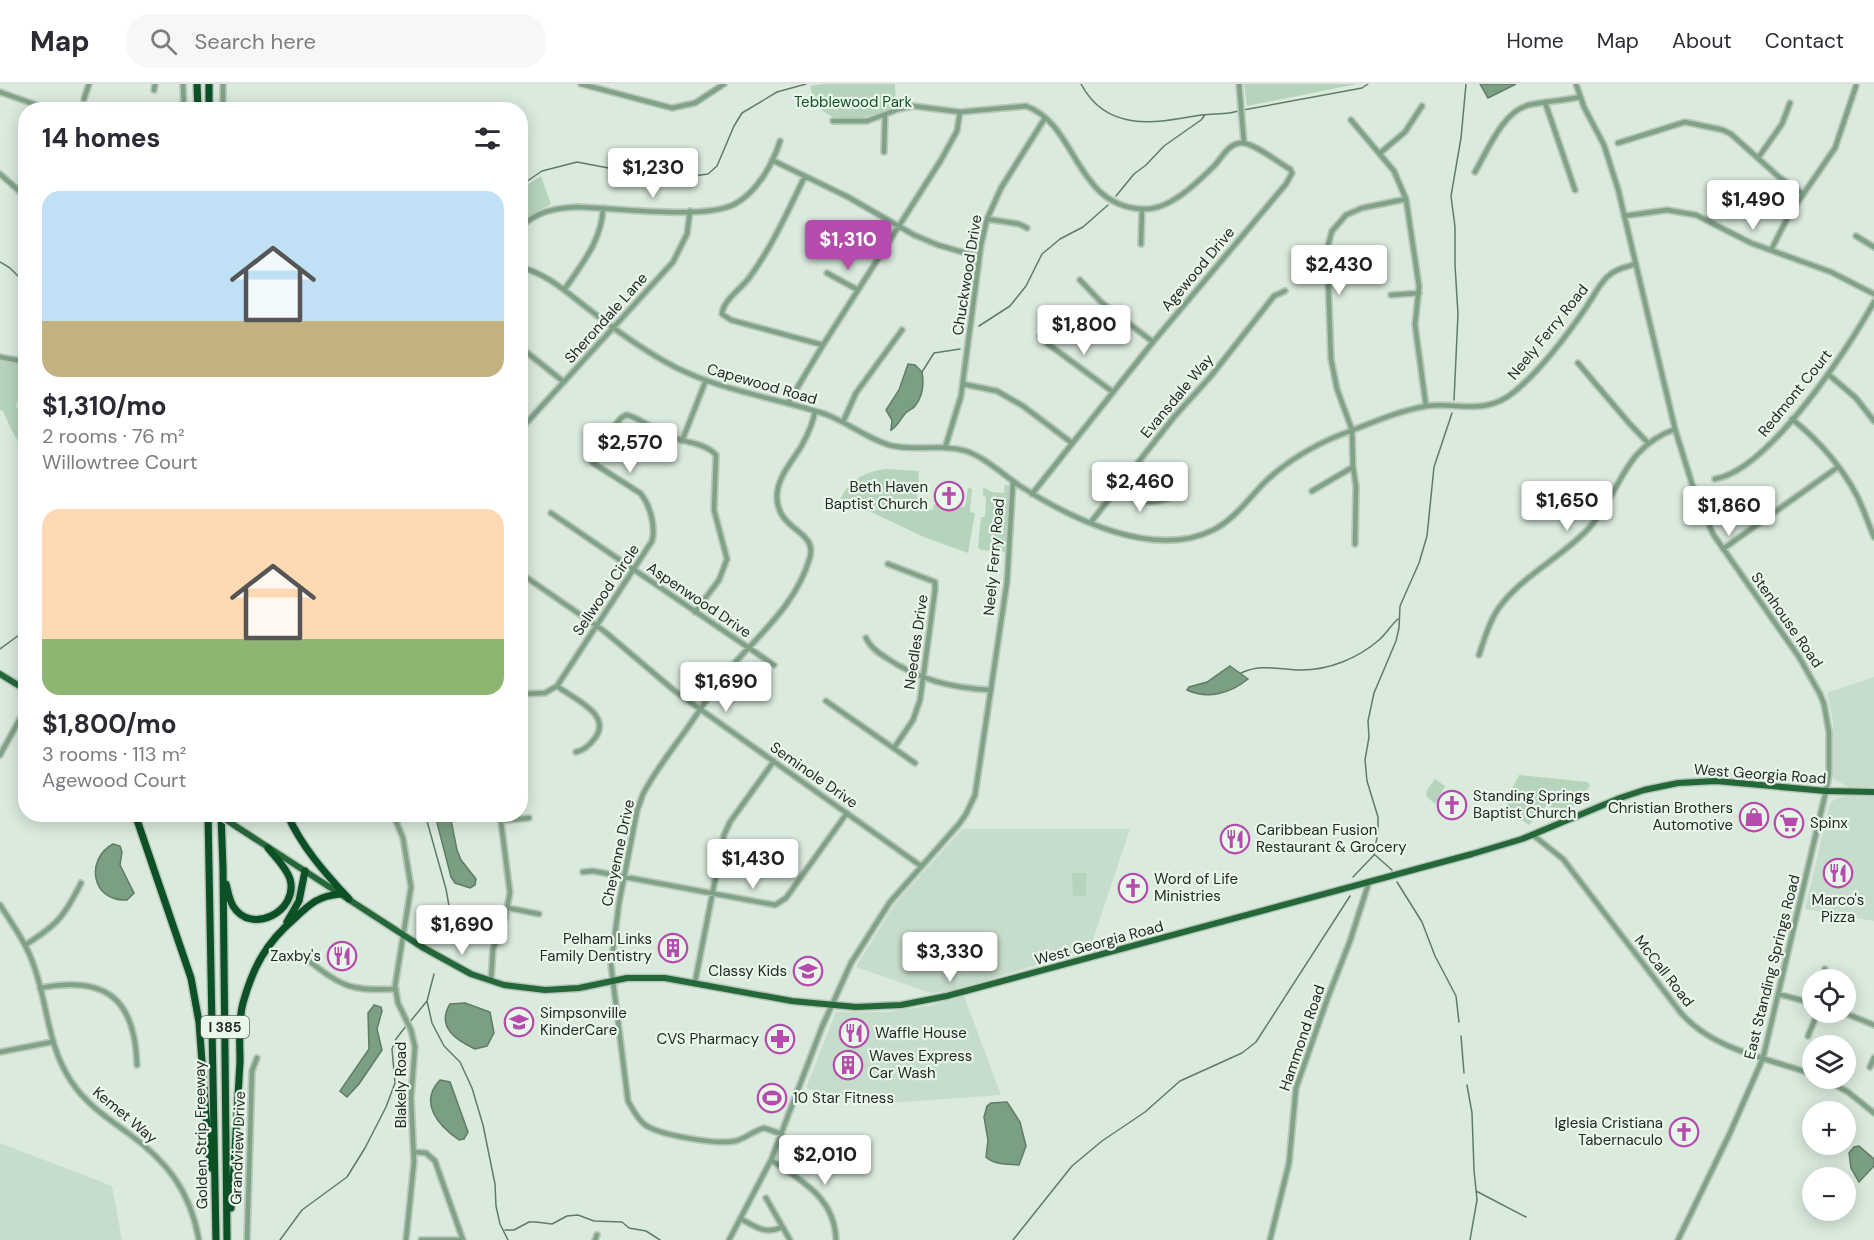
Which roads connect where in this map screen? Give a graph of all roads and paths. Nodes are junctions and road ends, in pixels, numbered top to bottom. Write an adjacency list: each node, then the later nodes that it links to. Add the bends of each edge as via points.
1 (88, 84): 15 (street)
2 (155, 84): 12 (street)
3 (183, 84): 17 (street)
4 (197, 84): 18 (highway)
5 (209, 84): 19 (highway)
6 (223, 84): 20 (street)
7 (581, 84): 8 (street, via 672,108 695,102)
8 (724, 84)
9 (1239, 84): 30 (street)
10 (1576, 84): 14 (street)
11 (1856, 86): 41 (street, via 1835,148)
12 (154, 90)
13 (0, 92): 16 (street)
14 (1580, 97): 21 (street); 46 (street, via 1604,145)
15 (84, 99)
16 (28, 102)
17 (184, 102)
18 (198, 102)
19 (209, 102)
20 (223, 102)
21 (1545, 102): 36 (street, via 1513,112); 40 (street)
22 (1790, 103): 34 (street, via 1782,124)
23 (1422, 106): 33 (street, via 1406,132)
24 (960, 112): 25 (street, via 914,106); 26 (street, via 1021,106); 49 (street, via 954,138)
25 (885, 115): 28 (street, via 862,122); 32 (street)
26 (1045, 118): 44 (street, via 1097,189 1114,202); 47 (street, Chuckwood Drive, via 1001,188)
27 (1351, 120): 33 (street)
28 (833, 121)
29 (780, 141): 35 (street)
30 (1244, 143): 44 (street, via 1230,147 1178,197); 70 (street, Agewood Drive, via 1292,173)
31 (1618, 143): 34 (street, via 1685,122 1723,130)
32 (884, 152)
33 (1380, 153): 42 (street, via 1394,171)
34 (1758, 158): 41 (street)
35 (772, 160): 38 (street); 45 (street, via 751,191 738,202 715,211)
36 (1475, 172)
37 (0, 174): 39 (street)
38 (805, 176): 49 (street); 71 (street, via 768,249 722,314 742,324)
39 (18, 189)
40 (1575, 190)
41 (1803, 194): 54 (street)
42 (1406, 199): 63 (street); 89 (street, via 1353,211 1338,222 1329,238 1326,258 1331,359)
43 (603, 208): 45 (street); 48 (street, via 552,210); 60 (street, via 597,238)
44 (1142, 209): 52 (street)
45 (690, 211): 67 (street, Sherondale Lane, via 687,234 677,257)
46 (1624, 216): 54 (street, via 1667,210 1685,212); 56 (street)
47 (987, 219): 50 (street); 55 (street, Chuckwood Drive)
48 (528, 222)
49 (898, 227): 55 (street); 61 (street)
50 (1027, 228)
51 (1856, 236): 53 (street)
52 (1141, 244)
53 (1874, 247)
54 (1771, 250): 64 (street, via 1831,272)
55 (979, 257): 79 (street, Chuckwood Drive)
56 (1636, 264): 82 (street, Neely Ferry Road, via 1607,277 1545,360 1516,391 1473,408); 88 (street, Stenhouse Road)
57 (528, 270): 60 (street, Capewood Road)
58 (827, 273): 61 (street)
59 (1080, 280): 70 (street, via 1101,302)
60 (564, 290): 67 (street, Capewood Road)
61 (858, 290): 71 (street)
62 (1285, 291): 98 (street, Evansdale Way, via 1274,296)
63 (1419, 293): 65 (street); 82 (street, via 1415,325)
64 (1874, 294)
65 (1391, 295)
66 (1874, 302): 76 (street, Redmont Court)
67 (613, 327): 77 (street, Capewood Road, via 665,362); 78 (street, Sherondale Lane)
68 (902, 330): 87 (street, via 856,393)
69 (1040, 336): 80 (street)
70 (1153, 342): 80 (street, Agewood Drive)
71 (823, 345): 81 (street)
72 (528, 353): 78 (street)
73 (0, 357): 74 (street)
74 (18, 360)
75 (1578, 363): 91 (street)
76 (1828, 374): 84 (street, Redmont Court); 86 (street, via 1856,398)
77 (706, 380): 81 (street, Capewood Road); 90 (street)
78 (564, 382): 85 (street, Sherondale Lane)
79 (963, 384): 92 (street, via 997,391); 93 (street, Chuckwood Drive)
80 (1113, 392): 92 (street, Agewood Drive)
81 (788, 403): 83 (street, Capewood Road)
82 (1426, 406): 89 (street, Neely Ferry Road)
83 (815, 411): 87 (street, Capewood Road); 113 (street, Cheyenne Drive, via 809,433 781,480 777,495 782,517 806,538 811,554 794,596)
84 (1792, 419): 95 (street, via 1816,438); 96 (street, Redmont Court, via 1770,445 1727,477)
85 (528, 421)
86 (1874, 421)
87 (843, 422): 93 (street, Capewood Road, via 889,445)
88 (1675, 429): 91 (street); 106 (street, Stenhouse Road, via 1706,520)
89 (1352, 430): 94 (street); 103 (street, Neely Ferry Road, via 1285,465 1225,522 1207,533 1148,540)
90 (682, 441): 108 (street, Sellwood Circle, via 626,415 591,456 592,463 640,493 647,503 653,537); 110 (street, Sellwood Circle, via 709,449 717,457 714,510 727,560 719,580)
91 (1648, 442): 114 (street, via 1588,529 1500,607)
92 (1072, 443): 100 (street, Agewood Drive)
93 (945, 448): 97 (street, Capewood Road, via 974,454)
94 (1353, 467): 99 (street); 105 (street)
95 (1838, 467): 104 (street, via 1856,494); 106 (street)
96 (1715, 479)
97 (1013, 481): 100 (street, Neely Ferry Road); 120 (street, Neely Ferry Road, via 1009,559)
98 (1115, 491): 101 (street, via 1141,502); 103 (street, Evansdale Way)
99 (1312, 491)
100 (1032, 494): 103 (street, Neely Ferry Road)
101 (1167, 499)
102 (551, 513): 108 (street, Aspenwood Drive)
103 (1091, 522)
104 (1874, 537)
105 (1355, 544)
106 (1723, 549): 130 (street, Stenhouse Road, via 1799,657 1820,694 1829,732)
107 (888, 564): 117 (street, Needles Drive, via 935,582)
108 (634, 570): 110 (street, Aspenwood Drive); 111 (street, Sellwood Circle)
109 (528, 578): 111 (street, Seminole Drive)
110 (695, 612): 113 (street, Aspenwood Drive)
111 (596, 625): 119 (street, Sellwood Circle); 123 (street, Seminole Drive)
112 (866, 638): 117 (street, via 874,650)
113 (749, 648): 115 (street, Aspenwood Drive); 123 (street, Cheyenne Drive)
114 (1479, 655)
115 (774, 666)
116 (0, 674): 118 (main road)
117 (924, 679): 120 (street); 125 (street, Needles Drive, via 916,713)
118 (18, 685)
119 (557, 686): 121 (street, via 545,693); 126 (street, via 599,721 600,730 595,738)
120 (992, 690): 142 (street, Neely Ferry Road, via 972,804)
121 (528, 694)
122 (826, 701): 125 (street)
123 (701, 709): 128 (street, Seminole Drive); 146 (street, Cheyenne Drive, via 643,794)
124 (18, 722): 127 (street)
125 (894, 748): 129 (street)
126 (576, 752)
127 (0, 755)
128 (774, 761): 132 (street, Seminole Drive); 150 (street, via 727,829)
129 (915, 763)
130 (1826, 791): 131 (main road, West Georgia Road); 140 (main road, West Georgia Road, via 1716,781 1678,783 1620,798); 164 (street, East Standing Springs Road)
131 (1874, 792)
132 (847, 813): 142 (street, Seminole Drive); 150 (street, via 781,903 769,905)
133 (138, 822): 184 (highway, via 191,978 199,1022)
134 (208, 822): 184 (highway, Golden Strip Freeway / I 385)
135 (220, 822): 143 (highway, Golden Strip Freeway / I 385)
136 (230, 822): 141 (main road, West Georgia Road, bridge)
137 (290, 822): 151 (highway, via 319,867)
138 (396, 822): 156 (street, via 411,887)
139 (502, 822): 153 (street, via 510,885)
140 (1533, 835): 147 (main road, West Georgia Road); 172 (street, McCall Road, via 1563,859 1689,1022 1715,1040)
141 (268, 848): 143 (highway, via 287,872 291,888 284,906 268,918 246,917 235,910); 144 (main road, West Georgia Road)
142 (921, 866): 166 (street, Neely Ferry Road, via 890,902 859,949)
143 (223, 868): 188 (highway, Golden Strip Freeway / I 385)
144 (305, 871): 149 (main road, West Georgia Road); 155 (highway, via 299,901)
145 (583, 872): 146 (street)
146 (624, 877): 150 (street); 160 (street, Cheyenne Drive, via 612,950)
147 (1369, 882): 166 (main road, West Georgia Road, via 947,996 884,1006); 196 (street, Hammond Road, via 1296,1088 1289,1163)
148 (81, 883): 157 (street, via 61,919)
149 (340, 894): 151 (main road, West Georgia Road); 155 (highway, via 315,900)
150 (712, 894): 161 (street)
151 (349, 899): 156 (main road, West Georgia Road)
152 (0, 905): 157 (street, Kemet Way)
153 (508, 908): 154 (street); 159 (street, via 493,949)
154 (539, 914)
155 (284, 927): 188 (highway, via 256,966 242,1005)
156 (402, 935): 159 (main road, West Georgia Road, via 461,969); 163 (street, Blakely Road)
157 (25, 945): 162 (street, Kemet Way)
158 (308, 960): 163 (street, via 347,987 366,991)
159 (491, 981): 160 (main road, West Georgia Road, via 531,990)
160 (613, 982): 161 (main road, West Georgia Road, via 664,978); 179 (street, Cheyenne Drive, via 628,1101 645,1125 657,1132 726,1142 738,1141 764,1128)
161 (695, 982): 166 (main road, West Georgia Road)
162 (40, 988): 169 (street, Kemet Way); 174 (street, via 78,984 112,997 131,1023)
163 (396, 989): 180 (street, Blakely Road, via 415,1047 411,1098)
164 (1778, 994): 165 (street); 172 (street, East Standing Springs Road)
165 (1802, 1000)
166 (831, 1006): 179 (street, Neely Ferry Road)
167 (1856, 1018): 168 (street)
168 (1874, 1025)
169 (52, 1042): 170 (street); 186 (street, Kemet Way, via 78,1091 170,1170 189,1203)
170 (0, 1052)
171 (257, 1058): 189 (street, Grandview Drive, via 252,1071)
172 (1763, 1058): 176 (street, McCall Road); 197 (street, East Standing Springs Road)
173 (1874, 1058): 175 (street)
174 (137, 1065)
175 (1870, 1067)
176 (1802, 1071)
177 (1842, 1089): 178 (street)
178 (1874, 1113)
179 (782, 1134): 181 (street, Neely Ferry Road)
180 (414, 1152): 190 (street, Blakely Road); 192 (street, via 426,1153 435,1161)
181 (771, 1160): 183 (street, Neely Ferry Road); 195 (street, via 819,1195 833,1219)
182 (766, 1198): 185 (street)
183 (741, 1219): 185 (street, via 761,1230); 193 (street, Neely Ferry Road)
184 (215, 1221): 187 (highway, Golden Strip Freeway / I 385)
185 (783, 1227): 194 (street)
186 (199, 1240)
187 (216, 1240)
188 (228, 1240)
189 (247, 1240)
190 (406, 1240)
191 (422, 1240): 192 (street)
192 (463, 1240)
193 (729, 1240)
194 (790, 1240)
195 (836, 1240)
196 (1270, 1240)
197 (1678, 1240)

